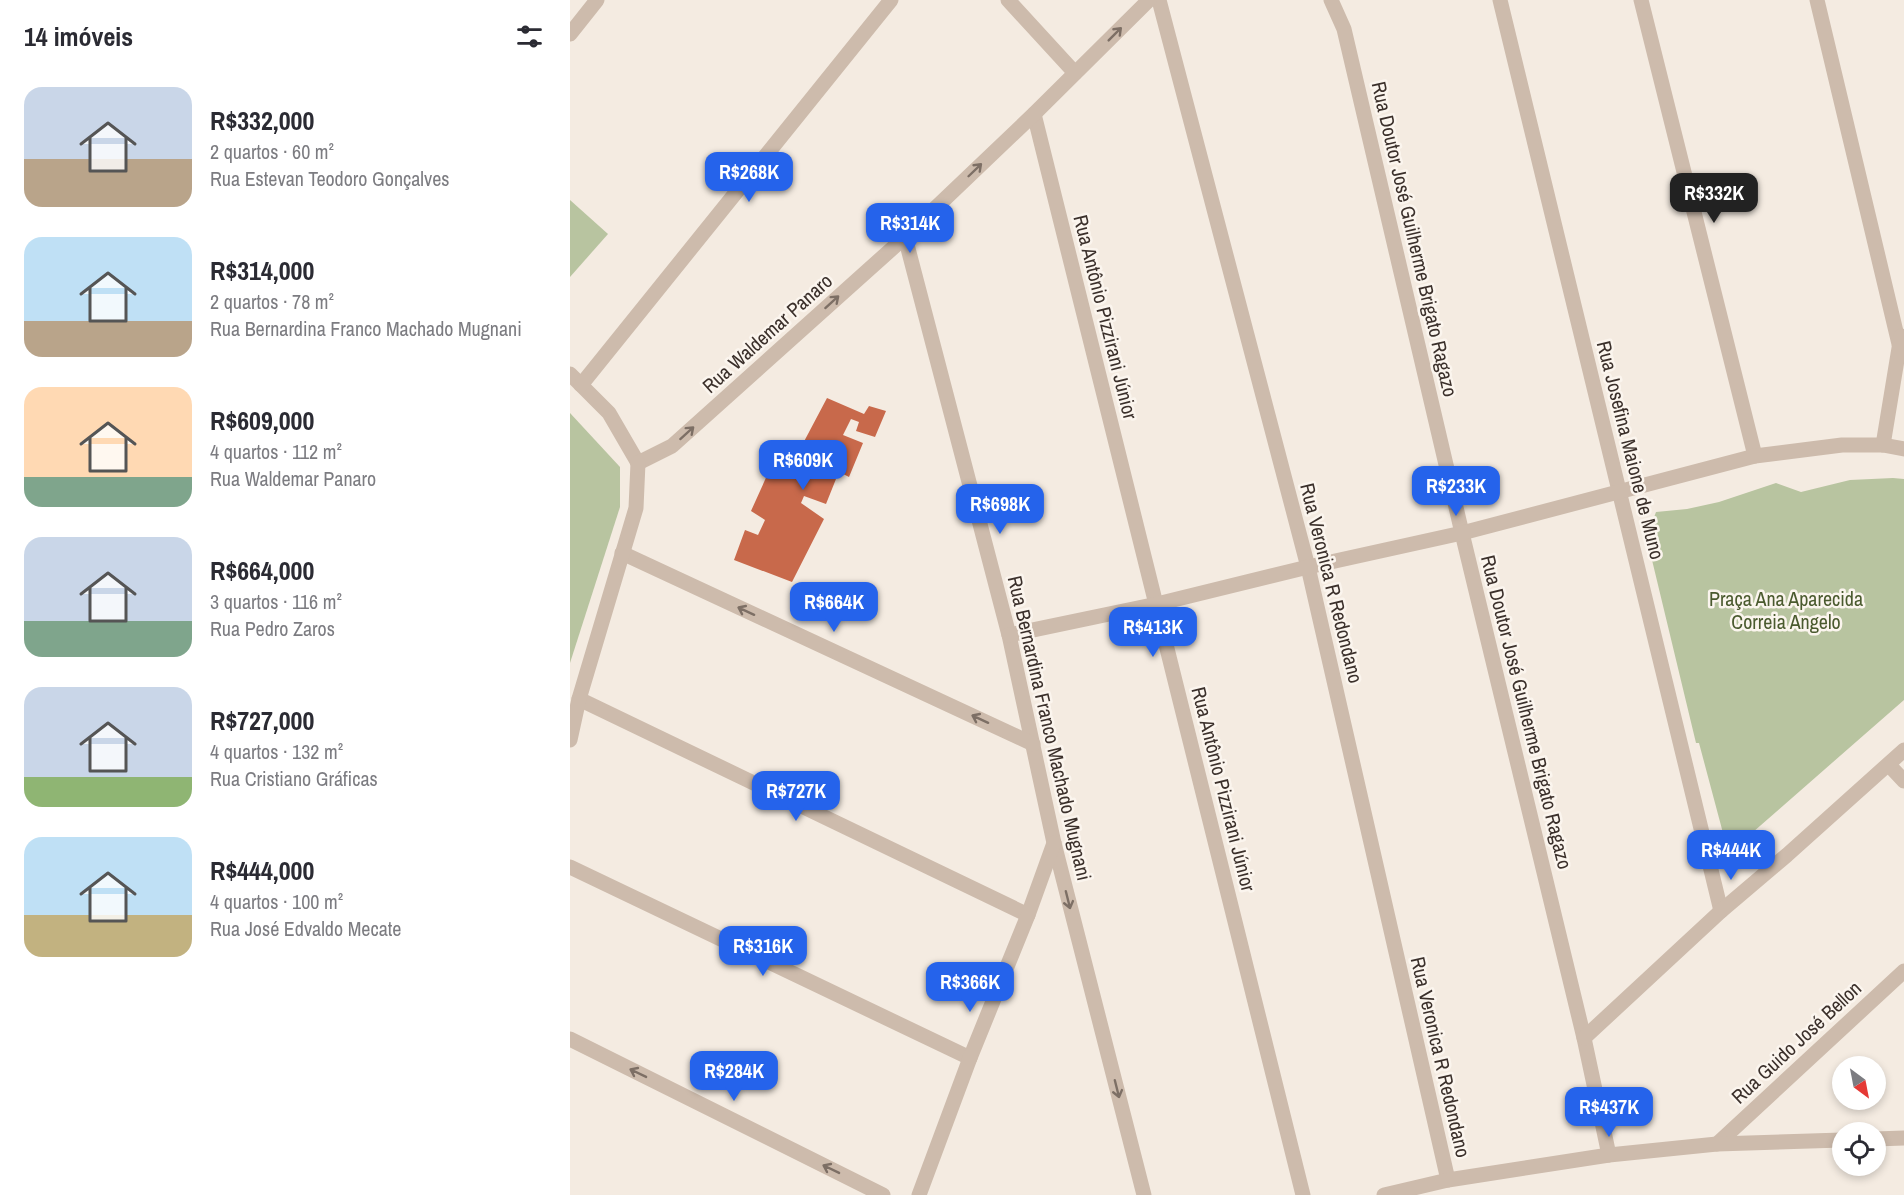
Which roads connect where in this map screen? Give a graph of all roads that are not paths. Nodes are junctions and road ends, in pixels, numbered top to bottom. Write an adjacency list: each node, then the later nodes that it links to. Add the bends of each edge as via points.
1 (597, 0): 10 (street)
2 (891, 0): 17 (street)
3 (1008, 0): 11 (street)
4 (1149, 0): 11 (street, Rua Waldemar Panaro, one-way to 4)
5 (1159, 0): 25 (street, Rua Veronica R Redondano)
6 (1331, 0): 23 (street, Rua Doutor José Guilherme Brigato Ragazo, via 1344,29)
7 (1500, 0): 22 (street, Rua Josefina Maione de Muno)
8 (1641, 0): 20 (street)
9 (1817, 0): 15 (street)
10 (570, 34)
11 (1075, 73): 12 (street, Rua Waldemar Panaro)
12 (1034, 114): 13 (street, Rua Waldemar Panaro, one-way to 12); 26 (street, Rua Antônio Pizzirani Júnior)
13 (905, 237): 21 (street, Rua Waldemar Panaro, one-way to 13, via 672,446); 27 (street, Rua Bernardina Franco Machado Mugnani)
14 (1904, 321): 15 (street)
15 (1899, 344): 18 (street)
16 (570, 374): 17 (street)
17 (581, 385): 21 (street, via 609,413)
18 (1883, 445): 19 (street); 20 (street, via 1842,445)
19 (1904, 448)
20 (1755, 456): 22 (street)
21 (638, 464): 24 (street, via 636,508)
22 (1620, 491): 23 (street); 36 (street, Rua Josefina Maione de Muno)
23 (1462, 533): 25 (street); 39 (street, Rua Doutor José Guilherme Brigato Ragazo)
24 (622, 553): 28 (street); 30 (street, one-way to 24)
25 (1308, 567): 26 (street); 47 (street, Rua Veronica R Redondano)
26 (1157, 604): 27 (street); 51 (street, Rua Antônio Pizzirani Júnior)
27 (1009, 635): 30 (street, Rua Bernardina Franco Machado Mugnani)
28 (579, 699): 29 (street); 37 (street)
29 (570, 740)
30 (1033, 744): 34 (street, Rua Bernardina Franco Machado Mugnani)
31 (1904, 750): 32 (street)
32 (1889, 765): 33 (street); 36 (street)
33 (1904, 781)
34 (1054, 843): 37 (street); 50 (street, Rua Bernardina Franco Machado Mugnani, one-way to 50)
35 (570, 867): 41 (street)
36 (1721, 911): 39 (street)
37 (1028, 915): 41 (street)
38 (1904, 971): 45 (street, Rua Guido José Bellon)
39 (1584, 1038): 46 (street, Rua Doutor José Guilherme Brigato Ragazo)
40 (570, 1039): 48 (street, one-way to 40)
41 (970, 1058): 49 (street)
42 (1904, 1138): 43 (street)
43 (1886, 1139)
44 (1832, 1140): 45 (street)
45 (1717, 1144): 46 (street)
46 (1609, 1155): 47 (street)
47 (1448, 1180): 52 (street)
48 (884, 1195)
49 (919, 1195)
50 (1144, 1195)
51 (1303, 1195)
52 (1384, 1195)

